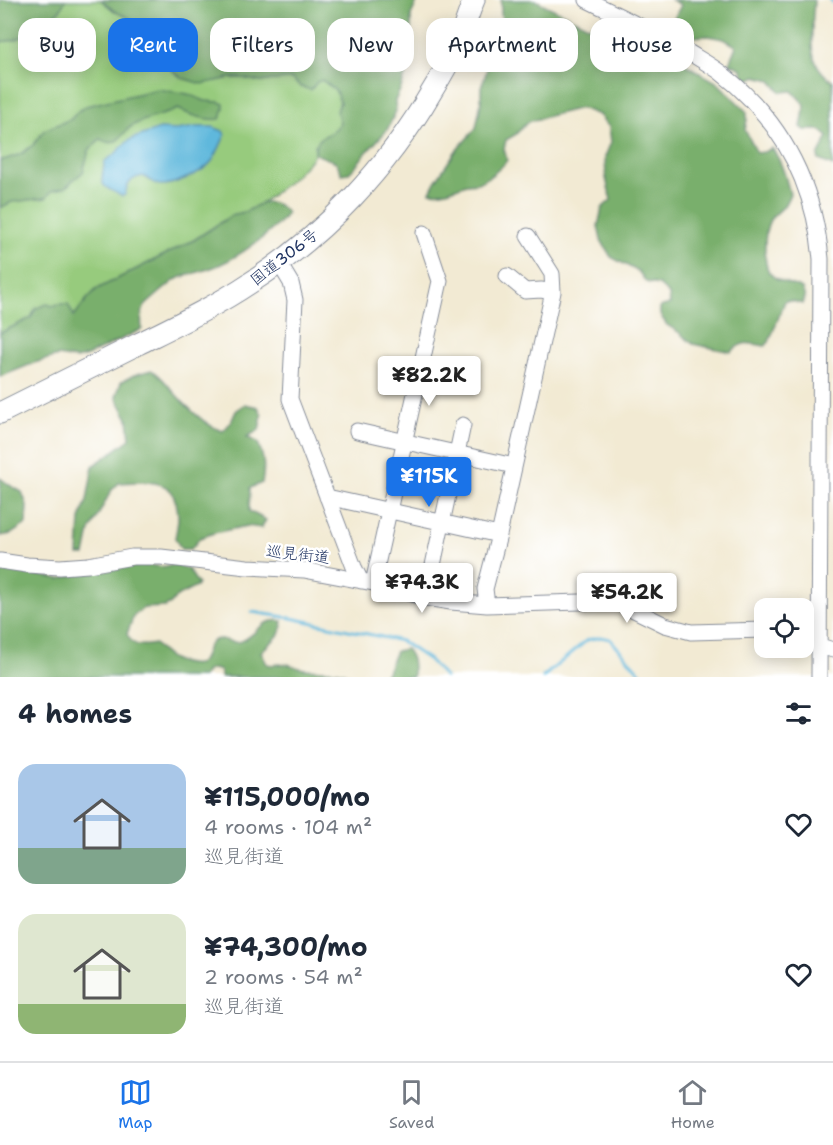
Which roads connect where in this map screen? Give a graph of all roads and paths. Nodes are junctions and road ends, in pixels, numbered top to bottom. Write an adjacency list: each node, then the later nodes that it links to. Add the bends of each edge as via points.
1 (474, 0): 5 (highway, 国道306号, via 443,73 392,152 344,207)
2 (587, 0): 9 (street, via 718,71 763,113 794,159 819,240)
3 (424, 233): 12 (street, via 440,281)
4 (528, 236): 7 (street, via 552,274)
5 (279, 263): 8 (highway, 国道306号, via 201,313); 16 (street, via 291,283 295,300 290,399)
6 (507, 276): 7 (street, via 525,291)
7 (552, 294): 15 (street)
8 (0, 413)
9 (827, 423): 14 (street)
10 (464, 425): 13 (street)
11 (357, 431): 12 (street)
12 (404, 442): 13 (street); 17 (street)
13 (458, 454): 15 (street); 18 (street)
14 (827, 458): 25 (street)
15 (514, 466): 19 (street)
16 (327, 497): 17 (street); 21 (street, via 354,567)
17 (389, 511): 18 (street); 21 (street)
18 (442, 523): 19 (street); 22 (street)
19 (499, 535): 23 (street, via 485,589)
20 (0, 561): 21 (street, 巡見街道, via 60,567 161,556 304,570)
21 (367, 582): 22 (street, 巡見街道)
22 (426, 598): 23 (street, 巡見街道)
23 (487, 605): 24 (street, 巡見街道, via 612,601 691,632)
24 (754, 630)
25 (826, 648): 26 (street)
26 (819, 677)

